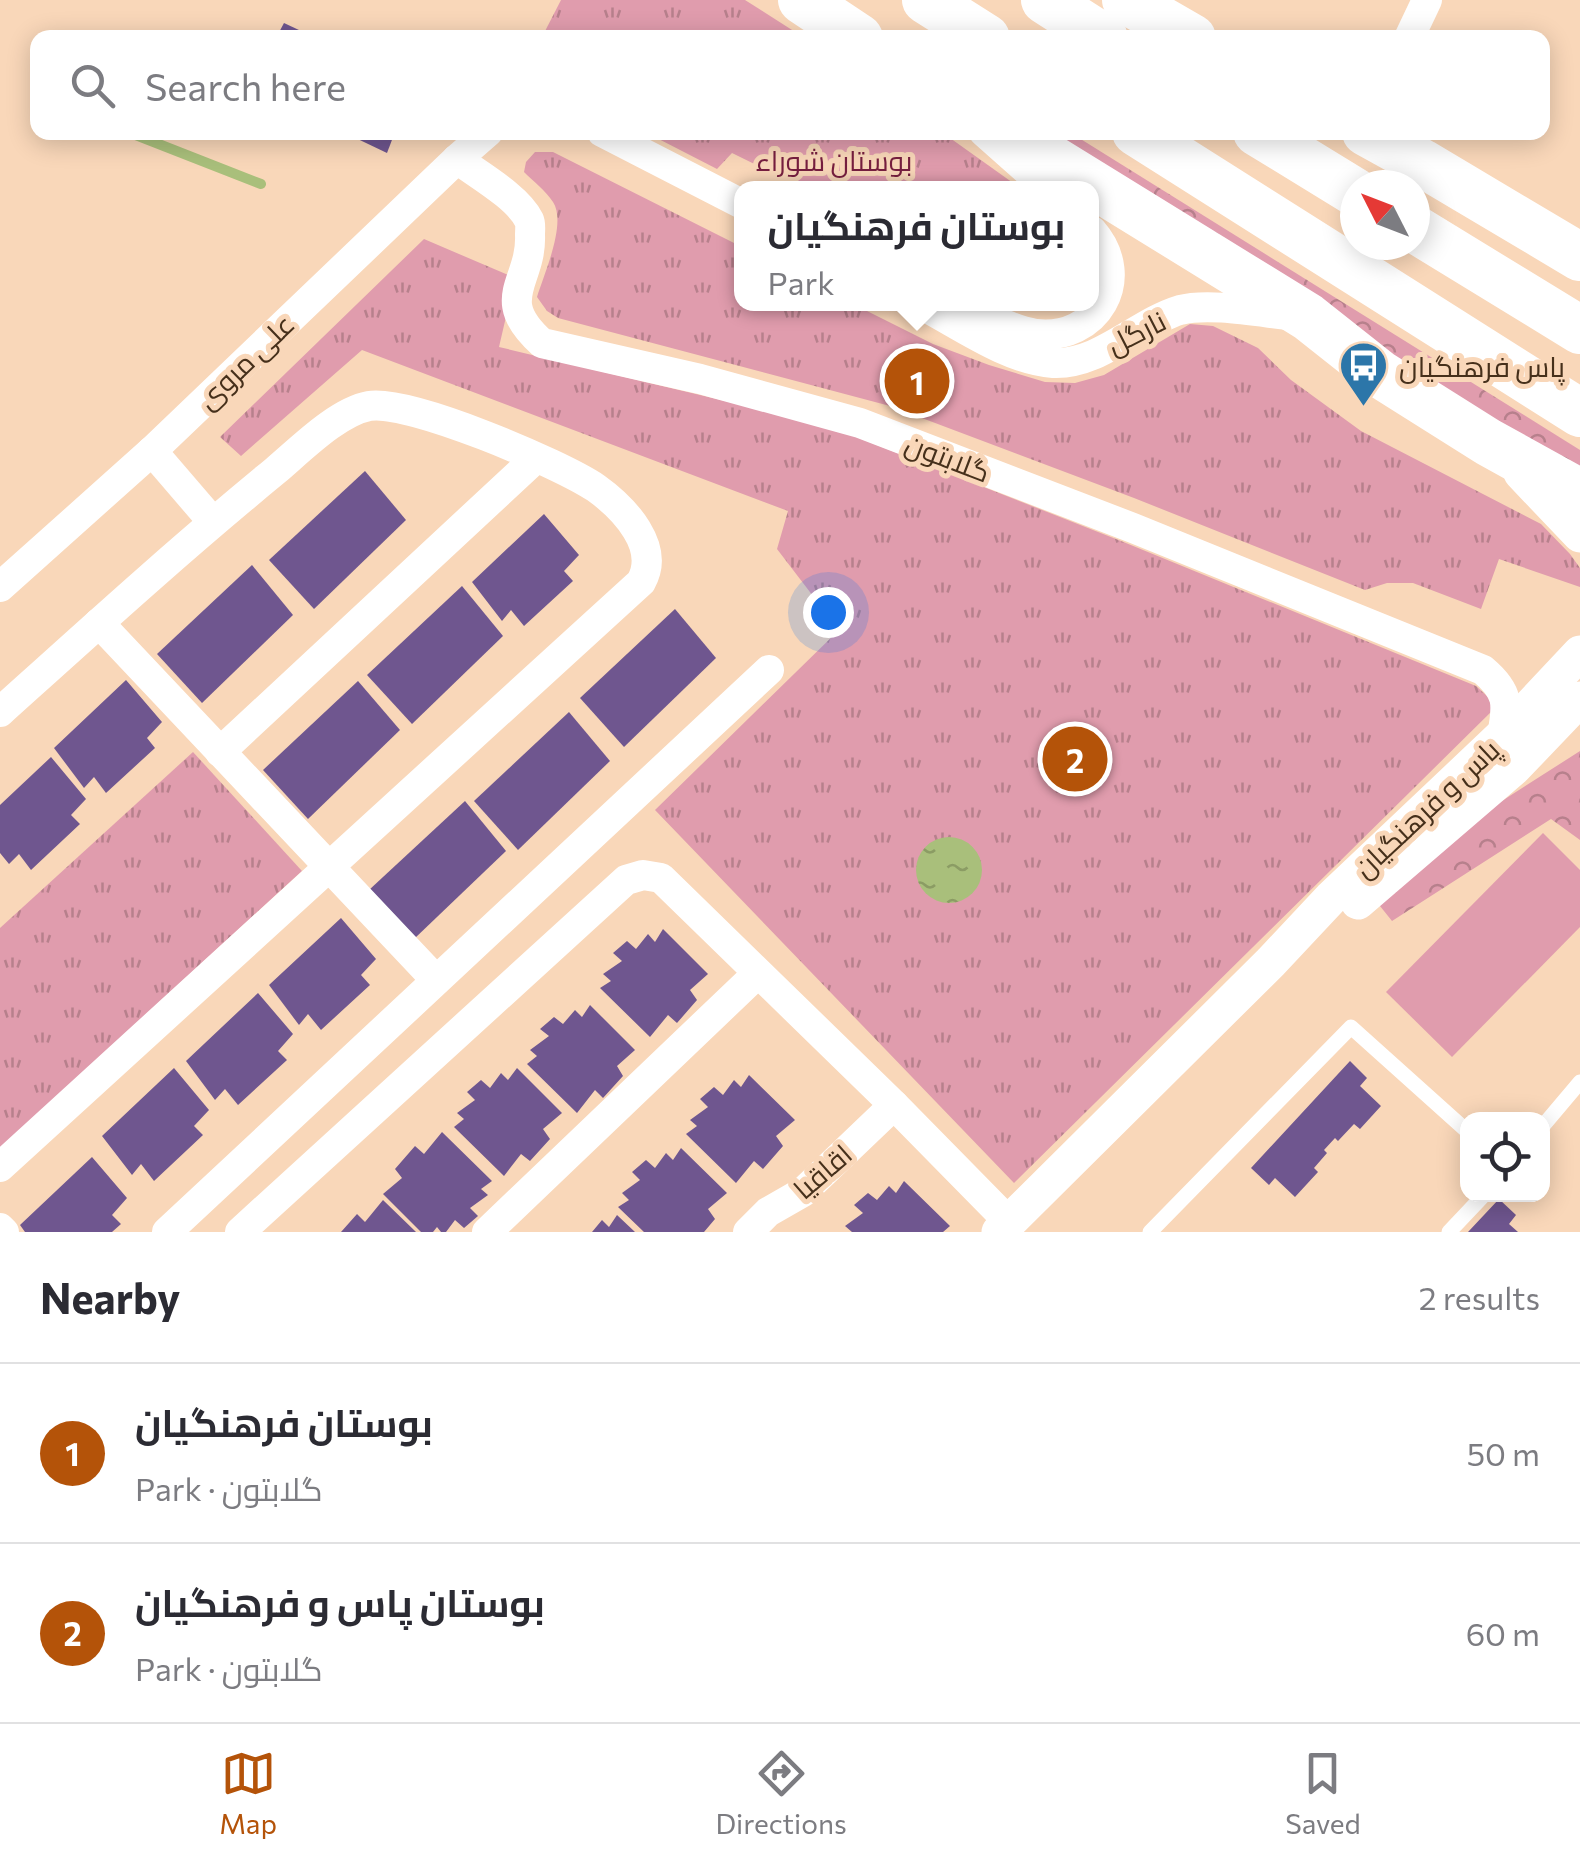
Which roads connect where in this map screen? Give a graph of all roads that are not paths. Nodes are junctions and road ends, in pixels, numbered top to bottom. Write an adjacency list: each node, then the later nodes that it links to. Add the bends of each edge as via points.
1 (802, 0): 6 (highway)
2 (926, 0): 7 (highway)
3 (1045, 0): 8 (highway)
4 (1126, 0): 9 (highway)
5 (1427, 0): 10 (street)
6 (847, 30)
7 (973, 30)
8 (1092, 30)
9 (1178, 30)
10 (1413, 30)
11 (479, 140): 18 (street, علی مروی)
12 (618, 140): 23 (street)
13 (993, 140): 19 (street)
14 (1021, 140): 20 (highway)
15 (1149, 140): 33 (highway)
16 (1270, 140): 21 (highway)
17 (1380, 140): 26 (highway)
18 (457, 159): 35 (street, علی مروی); 46 (street, گلابتون, via 517,204 530,222 516,305 542,343 860,423 1483,670 1504,695)
19 (1039, 181)
20 (1088, 181)
21 (1340, 183)
22 (1099, 188): 31 (highway)
23 (734, 200)
24 (1430, 238): 32 (highway)
25 (1099, 242): 27 (street, نارگل, via 1111,274)
26 (1568, 250)
27 (1099, 305)
28 (933, 311): 31 (street, نارگل, via 1012,353 1057,363 1080,361 1183,310)
29 (979, 311): 30 (street, نارگل, via 1036,334 1074,328)
30 (1095, 311)
31 (1308, 316): 34 (highway, via 1380,374)
32 (1580, 330)
33 (1580, 413)
34 (1488, 442): 37 (highway); 39 (street)
35 (152, 451): 38 (street); 40 (street, علی مروی)
36 (536, 458): 38 (street, via 438,418 374,405 336,422); 47 (street); 48 (street, via 616,504 644,544 648,570)
37 (1580, 493)
38 (213, 522): 41 (street)
39 (1580, 534)
40 (0, 588)
41 (99, 624): 45 (street); 47 (street)
42 (1580, 653): 46 (street, پاس و فرهنگیان)
43 (769, 670): 51 (street)
44 (1580, 699): 49 (street, پاس و فرهنگیان, via 1452,824 1328,928)
45 (0, 712)
46 (1502, 736): 49 (street, پاس و فرهنگیان)
47 (220, 752): 48 (street)
48 (329, 867): 51 (street); 56 (street)
49 (1271, 962): 58 (street, پاس و فرهنگیان)
50 (758, 973): 53 (street); 60 (street, via 661,878 626,880); 61 (street)
51 (436, 980): 59 (street)
52 (1580, 1082): 54 (lane)
53 (894, 1105): 58 (street); 62 (street, اقاقیا, via 803,1192)
54 (1550, 1118)
55 (1460, 1125): 63 (lane, via 1350,1027)
56 (0, 1167)
57 (1478, 1202): 64 (lane)
58 (1004, 1227)
59 (166, 1232)
60 (240, 1232)
61 (488, 1232)
62 (748, 1232)
63 (1150, 1232)
64 (1450, 1232)

